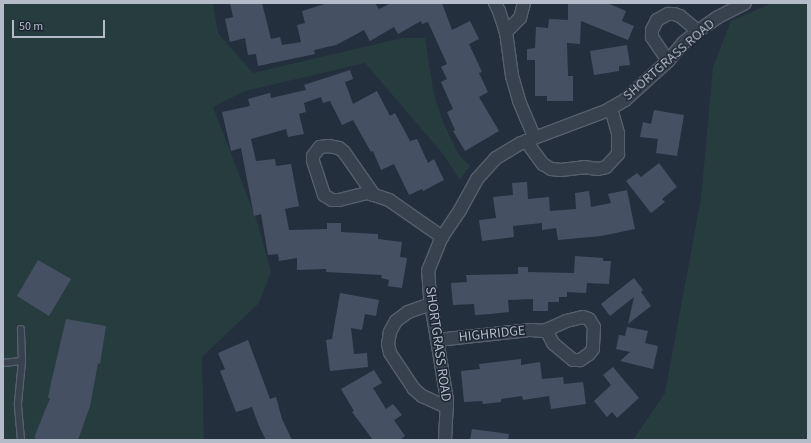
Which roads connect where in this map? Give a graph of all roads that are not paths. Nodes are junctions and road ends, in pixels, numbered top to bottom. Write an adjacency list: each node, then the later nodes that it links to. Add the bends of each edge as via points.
1 (495, 3): 5 (street)
2 (524, 3): 5 (street, via 520,18)
3 (745, 3): 4 (street, SHORTGRASS ROAD)
4 (698, 31): 6 (street, SHORTGRASS ROAD, via 683,43); 6 (street, via 674,14 657,20 652,37)
5 (506, 32): 8 (street, via 512,76)
6 (668, 61): 7 (street, SHORTGRASS ROAD, via 625,100)
7 (612, 108): 8 (street, SHORTGRASS ROAD); 8 (street, via 618,133 618,154 606,167 551,169 542,164)
8 (530, 139): 10 (street, SHORTGRASS ROAD, via 496,158 477,179)
9 (374, 195): 9 (street, via 367,193 339,200 332,200 324,195 313,156 320,147 339,148); 10 (street, via 389,200)
10 (442, 237): 11 (street, SHORTGRASS ROAD, via 428,271)
11 (431, 304): 14 (street, SHORTGRASS ROAD); 17 (street, via 408,312 396,321 390,332 388,344 390,353 414,389 422,396)
12 (21, 330): 15 (lane)
13 (546, 330): 14 (street, HIGHRIDGE)
14 (437, 340): 17 (street, SHORTGRASS ROAD)
15 (22, 360): 16 (lane); 18 (lane, via 18,403)
16 (3, 363)
17 (447, 407): 19 (street, SHORTGRASS ROAD)
18 (21, 440)
19 (445, 440)

